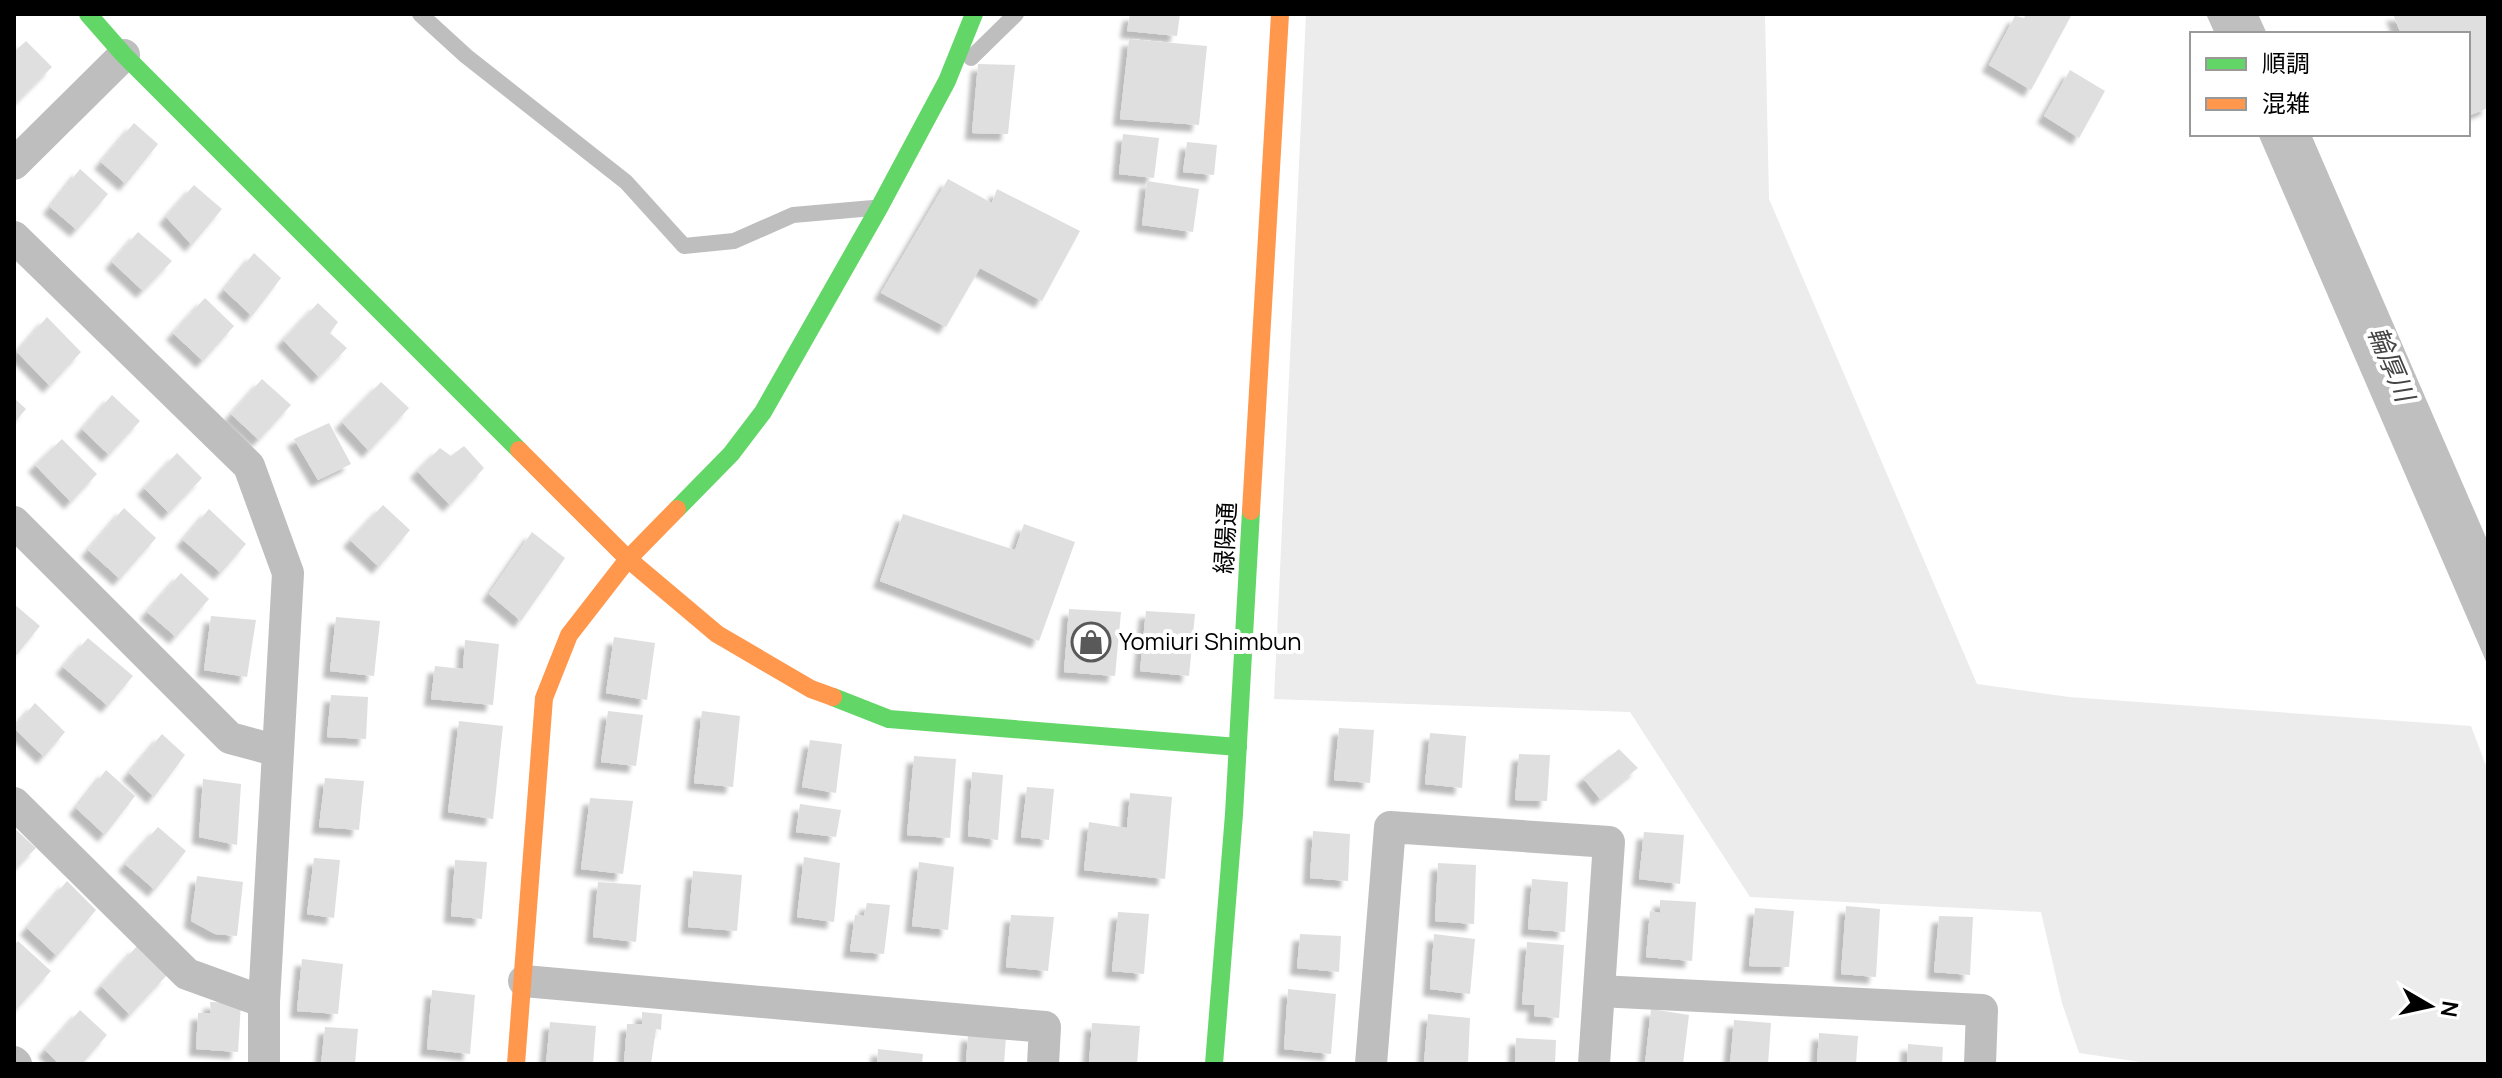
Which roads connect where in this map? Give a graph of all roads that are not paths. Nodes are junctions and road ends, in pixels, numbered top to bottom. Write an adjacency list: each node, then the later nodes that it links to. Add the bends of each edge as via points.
1 (88, 14): 6 (street)
2 (420, 14): 9 (lane, via 626,182 684,246 734,241 793,215)
3 (974, 14): 7 (street)
4 (1016, 14): 7 (lane)
5 (1280, 14): 13 (street, 緑陽通)
6 (124, 55): 8 (street); 12 (street)
7 (947, 81): 9 (street)
8 (14, 164)
9 (879, 208): 12 (street, via 763,412 731,454)
10 (14, 237): 14 (street, via 249,466 288,573)
11 (14, 522): 14 (street, via 230,738)
12 (628, 559): 13 (street, via 717,634 811,689 889,719); 16 (street, via 569,635 544,698)
13 (1238, 747): 22 (street, 緑陽通)
14 (278, 751): 18 (street)
15 (14, 803): 18 (street, via 187,974)
16 (524, 981): 20 (street); 21 (street, via 1045,1027)
17 (1599, 991): 23 (street, via 1609,842 1390,827); 24 (street); 25 (street, via 1982,1010)
18 (264, 1002): 19 (street)
19 (264, 1064)
20 (516, 1064)
21 (1043, 1064)
22 (1214, 1064)
23 (1371, 1064)
24 (1594, 1064)
25 (1980, 1064)

